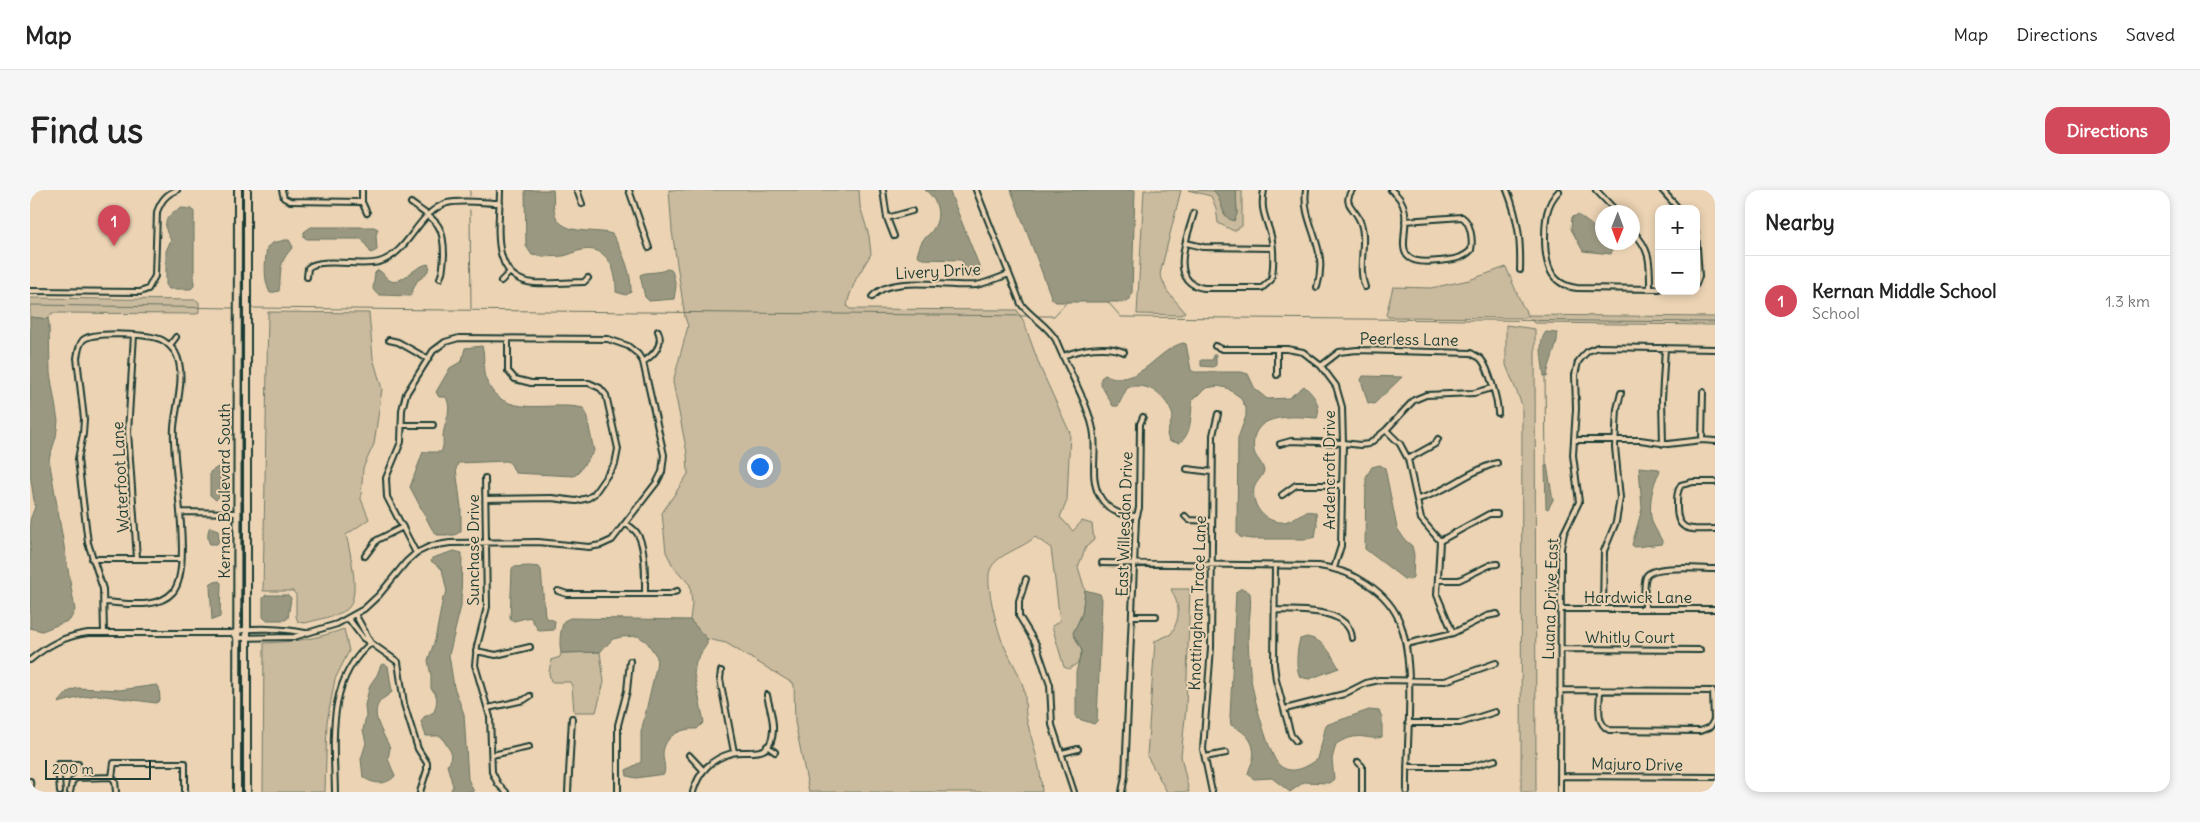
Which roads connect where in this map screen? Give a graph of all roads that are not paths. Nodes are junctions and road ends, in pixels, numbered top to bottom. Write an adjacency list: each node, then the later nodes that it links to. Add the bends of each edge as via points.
1 (177, 190): 49 (street, via 160,202 157,212 155,276 148,289 140,292)
2 (238, 190): 95 (main road, Kernan Boulevard South)
3 (247, 190): 137 (main road, Kernan Boulevard South)
4 (282, 190): 21 (street, via 284,198 290,201)
5 (362, 190): 21 (street)
6 (500, 190): 23 (street)
7 (577, 190): 24 (street)
8 (629, 190): 36 (street)
9 (883, 190): 31 (street)
10 (976, 190): 40 (street)
11 (1264, 190): 37 (street, via 1262,206)
12 (1306, 190): 45 (street, via 1305,204 1320,250)
13 (1352, 190): 46 (street, via 1348,201 1362,229)
14 (1391, 190): 20 (street)
15 (1404, 190): 20 (street)
16 (1507, 190): 38 (street, via 1521,238)
17 (1560, 190): 47 (street, via 1548,208 1545,222 1546,261 1554,277 1572,287)
18 (1596, 190): 25 (street)
19 (1662, 190): 26 (street)
20 (1399, 196): 32 (street, via 1404,204)
21 (362, 202): 29 (street)
22 (411, 203): 30 (street)
23 (500, 203): 30 (street, via 449,203); 39 (street, via 500,253)
24 (582, 204)
25 (1610, 205)
26 (1675, 205)
27 (912, 211): 31 (street)
28 (1194, 213): 35 (street)
29 (367, 214)
30 (427, 215): 41 (street, via 390,257 364,264 316,264 308,268); 42 (street, via 442,232 443,271)
31 (886, 218): 33 (street)
32 (1405, 220): 32 (street, via 1405,254 1411,261 1434,262 1466,256 1472,250 1466,220 1458,216)
33 (894, 236)
34 (1640, 239): 47 (street, via 1649,256)
35 (1186, 243): 37 (street, via 1203,247); 37 (street, via 1182,270 1195,286 1204,288 1266,286 1272,277)
36 (649, 248)
37 (1272, 248)
38 (1520, 270)
39 (510, 272): 43 (street, via 534,283 584,282); 44 (street)
40 (1009, 274): 50 (street, Livery Drive, via 978,284 890,285); 62 (street, via 1022,306 1050,330)
41 (307, 277)
42 (440, 278)
43 (588, 278)
44 (502, 281)
45 (1317, 287)
46 (1365, 287)
47 (1650, 289): 48 (street)
48 (1655, 289)
49 (30, 291)
50 (872, 297)
51 (658, 331): 64 (street, via 658,348)
52 (134, 336): 56 (street, via 160,339); 107 (street, Waterfoot Lane, via 128,432); 108 (street, via 93,335 78,348 84,419 78,459)
53 (176, 337): 56 (street)
54 (508, 339): 63 (street, via 458,338 441,344); 64 (street, via 613,340 632,348); 92 (street, via 508,371 515,380 531,383 584,382 603,390 618,456 595,492 582,501)
55 (389, 340): 63 (street)
56 (170, 345): 94 (street, via 180,367 173,435)
57 (1215, 346): 59 (street, Ardencroft Drive, via 1222,349)
58 (1665, 348): 60 (street); 77 (street, Luana Drive East, via 1609,346 1585,354 1578,362 1575,375); 83 (street)
59 (1277, 349): 65 (street, Ardencroft Drive, via 1303,352); 66 (street)
60 (1715, 349)
61 (1124, 352): 62 (street, via 1083,349)
62 (1063, 356): 97 (street, via 1093,428 1099,494 1116,513)
63 (428, 360): 73 (street, via 405,397)
64 (644, 362): 100 (street, via 662,441 663,465 657,482)
65 (1320, 366): 67 (street, Peerless Lane, via 1339,352 1357,350 1471,353 1486,367); 81 (street, Ardencroft Drive, via 1341,398)
66 (1277, 376)
67 (1492, 388): 70 (street); 75 (street, via 1474,393 1426,394 1408,405)
68 (1703, 392): 79 (street)
69 (1621, 393): 78 (street)
70 (1498, 413)
71 (1218, 414): 87 (street, Knottingham Trace Lane, via 1213,435)
72 (1144, 417): 97 (street, East Willesdon Drive, via 1140,424)
73 (402, 425): 74 (street); 101 (street, via 401,442 386,484 387,497)
74 (433, 425)
75 (1386, 430): 81 (street, via 1369,444); 84 (street, via 1400,444)
76 (1438, 439): 84 (street)
77 (1574, 440): 78 (street); 123 (street, Luana Drive East, via 1579,502 1562,540)
78 (1616, 440): 83 (street); 124 (street, via 1620,498 1616,522 1604,550)
79 (1702, 440): 80 (street); 83 (street)
80 (1715, 441)
81 (1342, 442): 82 (street, via 1291,441); 90 (street, Ardencroft Drive)
82 (1280, 444)
83 (1663, 444)
84 (1408, 459): 93 (street)
85 (1497, 464): 93 (street, via 1438,493)
86 (1187, 469): 87 (street)
87 (1212, 472): 99 (street, Knottingham Trace Lane)
88 (485, 478): 92 (street, Sunchase Drive)
89 (1715, 482): 102 (street, via 1685,484 1678,492 1677,517 1685,528)
90 (1342, 485): 91 (street, via 1296,485); 115 (street, Ardencroft Drive, via 1341,546)
91 (1282, 495)
92 (486, 499): 104 (street, Sunchase Drive)
93 (1418, 499): 103 (street, via 1421,519)
94 (180, 512): 95 (street); 109 (street)
95 (237, 513): 136 (main road, Kernan Boulevard South)
96 (1497, 514): 103 (street, via 1489,514)
97 (1137, 516): 111 (street, East Willesdon Drive)
98 (1185, 516): 99 (street, via 1189,520)
99 (1212, 521): 112 (street, Knottingham Trace Lane)
100 (626, 524): 104 (street, via 612,540 596,547 553,542); 121 (street, via 636,531 640,540)
101 (403, 527): 105 (street); 106 (street, via 377,540)
102 (1715, 529)
103 (1440, 541): 118 (street)
104 (486, 542): 105 (street, via 438,544); 144 (street, Sunchase Drive, via 487,608)
105 (416, 553): 128 (street, via 379,595)
106 (365, 556)
107 (137, 558): 108 (street); 109 (street)
108 (92, 559): 122 (street, via 103,589)
109 (180, 559): 122 (street, via 180,575 172,592 163,600 150,603)
110 (1102, 563): 111 (street)
111 (1134, 563): 112 (street); 130 (street, East Willesdon Drive)
112 (1212, 564): 114 (street); 170 (street, Knottingham Trace Lane)
113 (1497, 564): 118 (street, via 1459,580)
114 (1275, 566): 115 (street); 127 (street)
115 (1334, 568): 140 (street, via 1356,577 1379,595 1395,614)
116 (1715, 569): 125 (street, via 1651,571 1646,577)
117 (1026, 579): 166 (street, via 1019,601 1019,616 1036,644 1050,685 1051,720)
118 (1438, 580): 135 (street, via 1439,603)
119 (558, 591): 121 (street, via 567,594)
120 (677, 591): 121 (street)
121 (645, 594)
122 (104, 602): 133 (street)
123 (1561, 609): 124 (street, Hardwick Lane); 142 (street, Luana Drive East)
124 (1603, 609): 125 (street, Hardwick Lane)
125 (1645, 609): 126 (street, Hardwick Lane)
126 (1715, 609)
127 (1275, 610): 138 (street, via 1311,611 1331,616 1352,631); 156 (street, via 1274,664)
128 (355, 614): 132 (street); 139 (street)
129 (1497, 614): 135 (street)
130 (1133, 616): 131 (street); 196 (street, East Willesdon Drive)
131 (1156, 616)
132 (348, 618): 134 (street); 139 (street)
133 (104, 633): 136 (street); 145 (street, via 64,638)
134 (307, 633): 137 (street, via 290,630); 137 (street, via 294,637)
135 (1453, 633): 140 (street)
136 (236, 634): 137 (street); 137 (street); 186 (main road, Kernan Boulevard South)
137 (247, 634): 187 (main road, Kernan Boulevard South)
138 (1352, 638)
139 (370, 643): 188 (street, via 354,658 341,686 334,727); 189 (street, via 398,662 404,704 418,749 427,764)
140 (1406, 644): 149 (street)
141 (530, 647): 144 (street, via 496,655)
142 (1561, 649): 143 (street, Whitly Court); 150 (street, Luana Drive East)
143 (1700, 650)
144 (476, 651): 155 (street, Sunchase Drive, via 477,675)
145 (30, 660)
146 (630, 661): 193 (street, via 627,691 618,725)
147 (1496, 664): 149 (street, via 1452,680)
148 (721, 671): 164 (street)
149 (1408, 680): 156 (street, via 1366,683 1344,694); 159 (street)
150 (1560, 690): 151 (street); 175 (street, Luana Drive East)
151 (1600, 690): 152 (street); 152 (street, via 1600,720 1609,730 1700,731 1707,729 1714,720)
152 (1714, 690)
153 (767, 695): 161 (street, via 773,728)
154 (530, 696): 155 (street)
155 (488, 708): 168 (street, Sunchase Drive)
156 (1284, 709): 160 (street, via 1291,735)
157 (1495, 712): 159 (street, via 1460,723)
158 (572, 718): 192 (street)
159 (1408, 724): 173 (street)
160 (1296, 741)
161 (767, 746): 164 (street, via 755,753); 165 (street)
162 (529, 747): 168 (street)
163 (1078, 749): 166 (street)
164 (734, 752): 174 (street)
165 (774, 752)
166 (1062, 753): 195 (street)
167 (1226, 754): 170 (street)
168 (492, 755): 180 (street, Sunchase Drive, via 492,772)
169 (689, 756): 174 (street)
170 (1205, 758): 197 (street, Knottingham Trace Lane)
171 (1495, 760): 173 (street, via 1469,767)
172 (1358, 762): 198 (street, via 1362,766)
173 (1407, 767): 199 (street)
174 (703, 770): 194 (street)
175 (1560, 776): 177 (street, Majuro Drive); 200 (street, Luana Drive East)
176 (112, 777): 178 (street); 184 (street); 185 (street, via 114,763 185,763)
177 (1715, 777)
178 (78, 778): 182 (street, via 78,764 58,764); 183 (street, via 72,782)
179 (30, 781): 181 (street)
180 (501, 788): 190 (street); 191 (street, Sunchase Drive)
181 (31, 792)
182 (60, 792)
183 (70, 792)
184 (116, 792)
185 (185, 792)
186 (237, 792)
187 (247, 792)
188 (335, 792)
189 (420, 792)
190 (498, 792)
191 (506, 792)
192 (568, 792)
193 (618, 792)
194 (693, 792)
195 (1074, 792)
196 (1122, 792)
197 (1212, 792)
198 (1362, 792)
199 (1407, 792)
200 (1560, 792)

